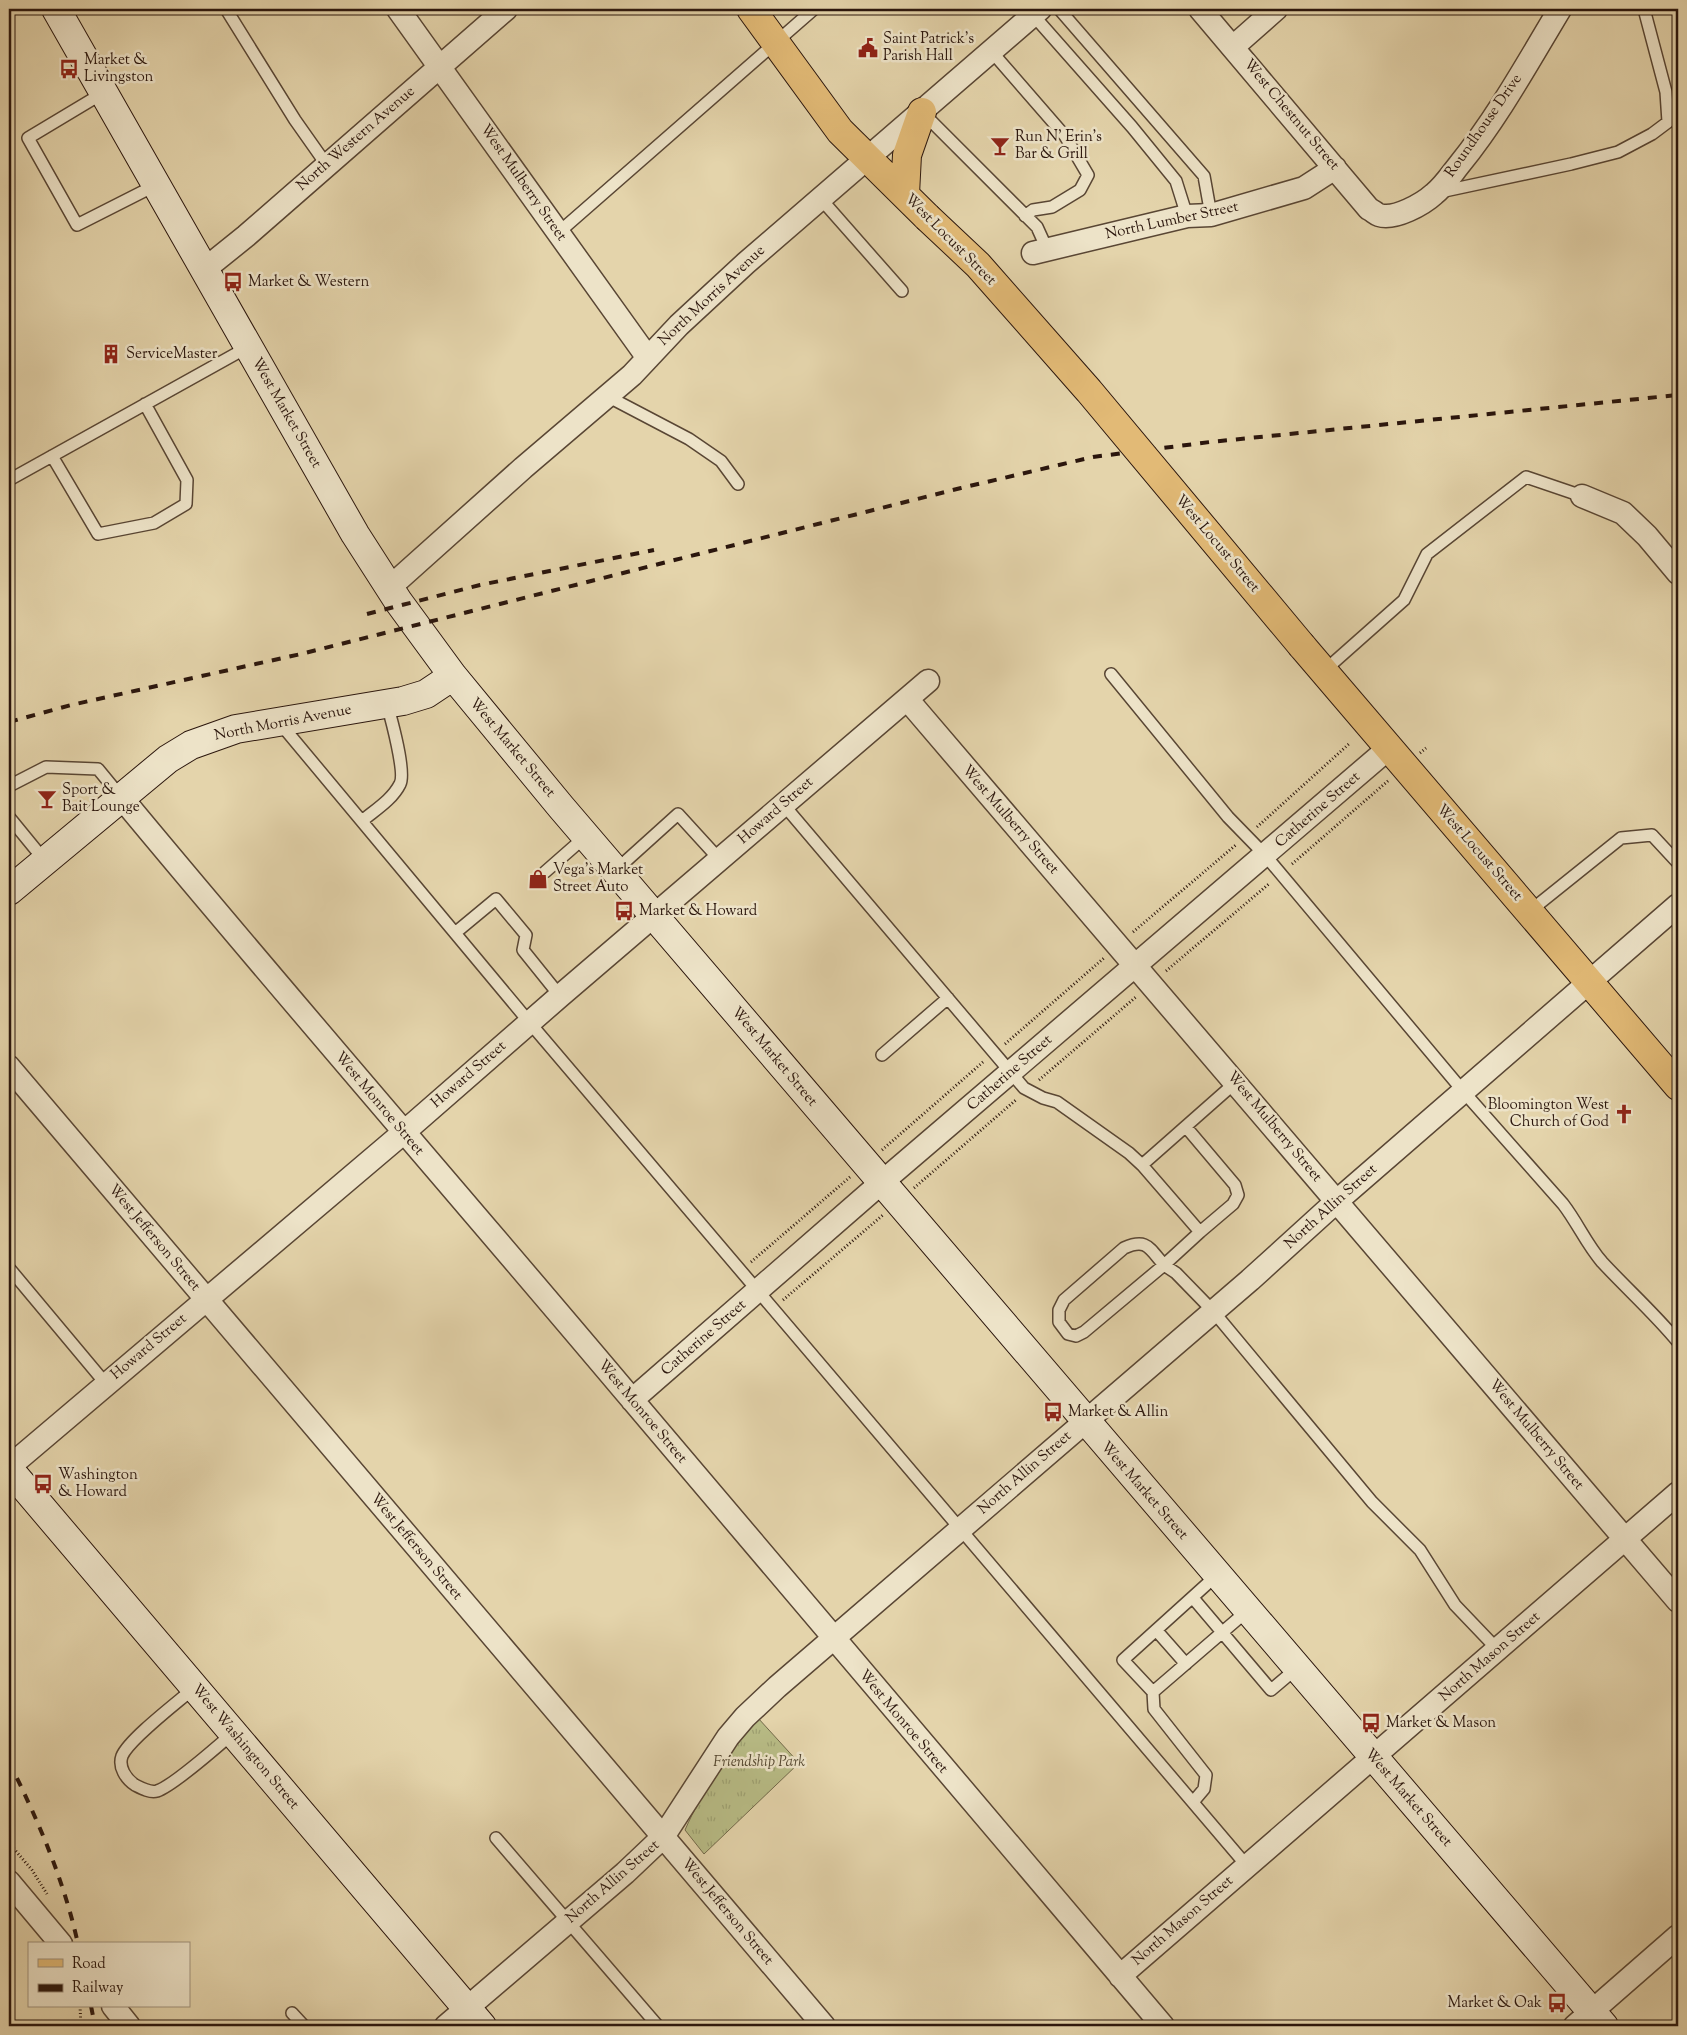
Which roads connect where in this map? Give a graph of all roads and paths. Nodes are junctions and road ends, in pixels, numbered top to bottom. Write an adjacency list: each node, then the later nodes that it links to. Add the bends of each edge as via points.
1 (56, 9): 17 (street, West Market Street)
2 (226, 9): 23 (lane)
3 (398, 9): 16 (street, West Mulberry Street)
4 (506, 9): 16 (street, North Western Avenue)
5 (751, 9): 13 (main road, West Locust Street)
6 (814, 9): 13 (lane)
7 (1059, 9): 18 (lane)
8 (1200, 9): 14 (street, West Chestnut Street)
9 (1276, 9): 14 (street)
10 (1560, 9): 26 (street, Roundhouse Drive, via 1505,101)
11 (1644, 9): 21 (lane)
12 (1037, 12): 15 (street, North Morris Avenue); 20 (lane)
13 (775, 42): 22 (main road, West Locust Street, via 840,131); 33 (lane)
14 (1233, 47): 24 (street, West Chestnut Street)
15 (992, 52): 19 (street, North Morris Avenue); 30 (lane, via 1065,136 1088,175 1080,190 1052,207 1033,210)
16 (440, 66): 23 (street, North Western Avenue); 33 (street, West Mulberry Street)
17 (103, 93): 25 (street, West Market Street); 25 (lane, via 28,138 77,226)
18 (1135, 96): 20 (lane); 29 (lane, via 1204,176)
19 (922, 112): 22 (street, North Morris Avenue); 27 (main road, via 907,155); 30 (lane)
20 (1119, 113): 31 (lane, via 1176,181)
21 (1673, 120): 26 (lane, via 1618,152)
22 (867, 158): 27 (main road, West Locust Street); 28 (street, North Morris Avenue)
23 (326, 164): 35 (street, North Western Avenue)
24 (1335, 168): 29 (street, North Lumber Street, via 1304,188); 32 (street, West Chestnut Street, via 1369,209)
25 (156, 185): 35 (street, West Market Street)
26 (1436, 193): 32 (street, Roundhouse Drive, via 1405,212)
27 (904, 194): 47 (main road, West Locust Street, bridge, via 978,265 1083,384)
28 (821, 199): 36 (lane); 38 (street, North Morris Avenue, via 739,269)
29 (1211, 215): 31 (street, North Lumber Street)
30 (1025, 216): 34 (lane, via 1037,228)
31 (1187, 216): 34 (street, North Lumber Street)
32 (1385, 216)
33 (558, 233): 38 (street, West Mulberry Street)
34 (1040, 251)
35 (205, 269): 37 (street, West Market Street)
36 (902, 291)
37 (248, 347): 40 (lane); 46 (street, West Market Street)
38 (648, 358): 39 (street, North Morris Avenue)
39 (607, 396): 43 (lane, via 689,439 721,461); 46 (street, North Morris Avenue)
40 (145, 404): 41 (lane); 41 (lane, via 187,480 186,504 154,523 98,534)
41 (52, 456): 42 (lane)
42 (9, 480)
43 (738, 484)
44 (1582, 496): 45 (street, via 1623,513); 47 (lane, via 1526,477 1426,554 1404,600)
45 (1678, 572)
46 (389, 588): 49 (street, West Market Street)
47 (1324, 671): 56 (main road, West Locust Street)
48 (1111, 674): 63 (lane)
49 (453, 676): 52 (street, North Morris Avenue, via 426,694); 62 (street, West Market Street)
50 (928, 681): 51 (street, Howard Street)
51 (906, 700): 59 (street, Howard Street); 76 (street, West Mulberry Street)
52 (387, 704): 53 (street, North Morris Avenue); 61 (lane, via 402,782 393,796)
53 (278, 722): 58 (street, North Morris Avenue, via 236,729 191,745); 61 (lane)
54 (1350, 743): 63 (path)
55 (1426, 748): 56 (path)
56 (1397, 757): 64 (street, Catherine Street); 70 (path); 73 (main road, West Locust Street)
57 (9, 786): 58 (lane, via 46,767 98,770)
58 (121, 797): 66 (street, North Morris Avenue); 92 (street, West Monroe Street)
59 (783, 804): 65 (street, Howard Street); 81 (lane)
60 (9, 817): 66 (lane)
61 (362, 821): 75 (lane)
62 (586, 836): 68 (street, West Market Street); 69 (lane)
63 (1246, 836): 64 (lane); 76 (path)
64 (1265, 855): 70 (lane); 77 (street, Catherine Street)
65 (720, 860): 68 (lane, via 678,814); 74 (street, Howard Street)
66 (45, 861): 71 (street, North Morris Avenue)
67 (1678, 863): 73 (lane, via 1652,835 1622,838)
68 (616, 870): 74 (street, West Market Street)
69 (545, 872)
70 (1281, 873): 79 (path); 90 (lane)
71 (9, 891)
72 (1678, 905): 78 (street, North Allin Street)
73 (1530, 911): 78 (main road, West Locust Street)
74 (655, 916): 80 (street, Howard Street); 94 (street, West Market Street)
75 (454, 933): 80 (lane, via 496,899 526,935 523,950); 82 (lane)
76 (1118, 945): 77 (street, West Mulberry Street); 83 (path)
77 (1136, 965): 79 (street, West Mulberry Street); 86 (street, Catherine Street)
78 (1589, 981): 88 (main road, West Locust Street); 90 (street, North Allin Street)
79 (1151, 984): 87 (street, West Mulberry Street); 89 (path)
80 (560, 996): 82 (street, Howard Street)
81 (948, 998): 83 (lane); 84 (lane)
82 (530, 1022): 92 (street, Howard Street); 99 (lane)
83 (994, 1053): 86 (lane); 94 (path)
84 (882, 1054)
85 (9, 1067): 101 (street, West Jefferson Street)
86 (1011, 1072): 89 (lane); 94 (street, Catherine Street)
87 (1236, 1082): 91 (lane); 95 (street, West Mulberry Street)
88 (1678, 1086)
89 (1027, 1090): 93 (lane, via 1057,1102); 94 (path)
90 (1463, 1091): 95 (street, North Allin Street); 104 (lane, via 1575,1219 1600,1260)
91 (1186, 1127): 93 (lane); 96 (lane, via 1235,1185 1238,1195 1233,1204)
92 (403, 1133): 101 (street, Howard Street); 106 (street, West Monroe Street)
93 (1142, 1164): 96 (lane)
94 (881, 1183): 99 (path); 100 (street, Catherine Street); 102 (path); 107 (street, West Market Street)
95 (1337, 1201): 103 (street, North Allin Street); 111 (street, West Mulberry Street)
96 (1200, 1232): 97 (lane)
97 (1164, 1265): 97 (lane, via 1084,1332 1076,1336 1068,1334 1059,1322 1059,1310 1064,1300 1124,1248 1135,1243 1147,1245); 103 (lane, via 1176,1273)
98 (9, 1268): 105 (lane)
99 (741, 1270): 100 (lane)
100 (758, 1291): 102 (lane); 106 (street, Catherine Street)
101 (206, 1300): 105 (street, Howard Street); 127 (street, West Jefferson Street)
102 (773, 1309): 110 (lane)
103 (1212, 1311): 107 (street, North Allin Street); 119 (lane, via 1372,1502 1420,1550 1455,1605)
104 (1678, 1342)
105 (106, 1384): 108 (street, Howard Street)
106 (632, 1400): 118 (street, West Monroe Street)
107 (1084, 1421): 110 (street, North Allin Street); 112 (street, West Market Street)
108 (9, 1468): 122 (street, West Washington Street)
109 (1678, 1493): 111 (street, North Mason Street)
110 (961, 1529): 118 (street, North Allin Street); 126 (lane)
111 (1625, 1539): 114 (street, West Mulberry Street); 119 (street, North Mason Street)
112 (1218, 1576): 113 (lane); 115 (street, West Market Street)
113 (1193, 1598): 116 (lane); 117 (lane)
114 (1678, 1601)
115 (1247, 1611): 117 (lane); 121 (street, West Market Street)
116 (1156, 1630): 120 (lane); 123 (lane, via 1123,1660)
117 (1222, 1632): 120 (lane); 121 (lane, via 1271,1690)
118 (832, 1639): 127 (street, North Allin Street, via 745,1717 728,1737); 134 (street, West Monroe Street)
119 (1498, 1650): 125 (street, North Mason Street)
120 (1186, 1664): 123 (lane)
121 (1297, 1668): 125 (street, West Market Street)
122 (194, 1687): 124 (street, West Washington Street); 124 (lane, via 129,1744 122,1757 121,1769 130,1782 156,1792)
123 (1153, 1692): 126 (lane, via 1154,1709 1206,1775 1204,1789)
124 (233, 1733): 138 (street, West Washington Street)
125 (1374, 1758): 129 (street, North Mason Street); 139 (street, West Market Street)
126 (1193, 1802): 129 (lane)
127 (664, 1837): 131 (street, North Allin Street); 145 (street, West Jefferson Street)
128 (496, 1838): 131 (lane)
129 (1248, 1866): 134 (street, North Mason Street)
130 (9, 1882): 133 (street)
131 (568, 1922): 138 (street, North Allin Street); 144 (lane)
132 (1678, 1936): 139 (street)
133 (59, 1942)
134 (1120, 1976): 146 (street, West Monroe Street)
135 (80, 2008): 140 (path)
136 (115, 2008): 141 (street)
137 (292, 2013): 142 (lane)
138 (474, 2017): 143 (street, North Allin Street)
139 (1590, 2021)
140 (81, 2026)
141 (129, 2026)
142 (304, 2026)
143 (446, 2026)
144 (658, 2026)
145 (824, 2026)
146 (1164, 2026)

